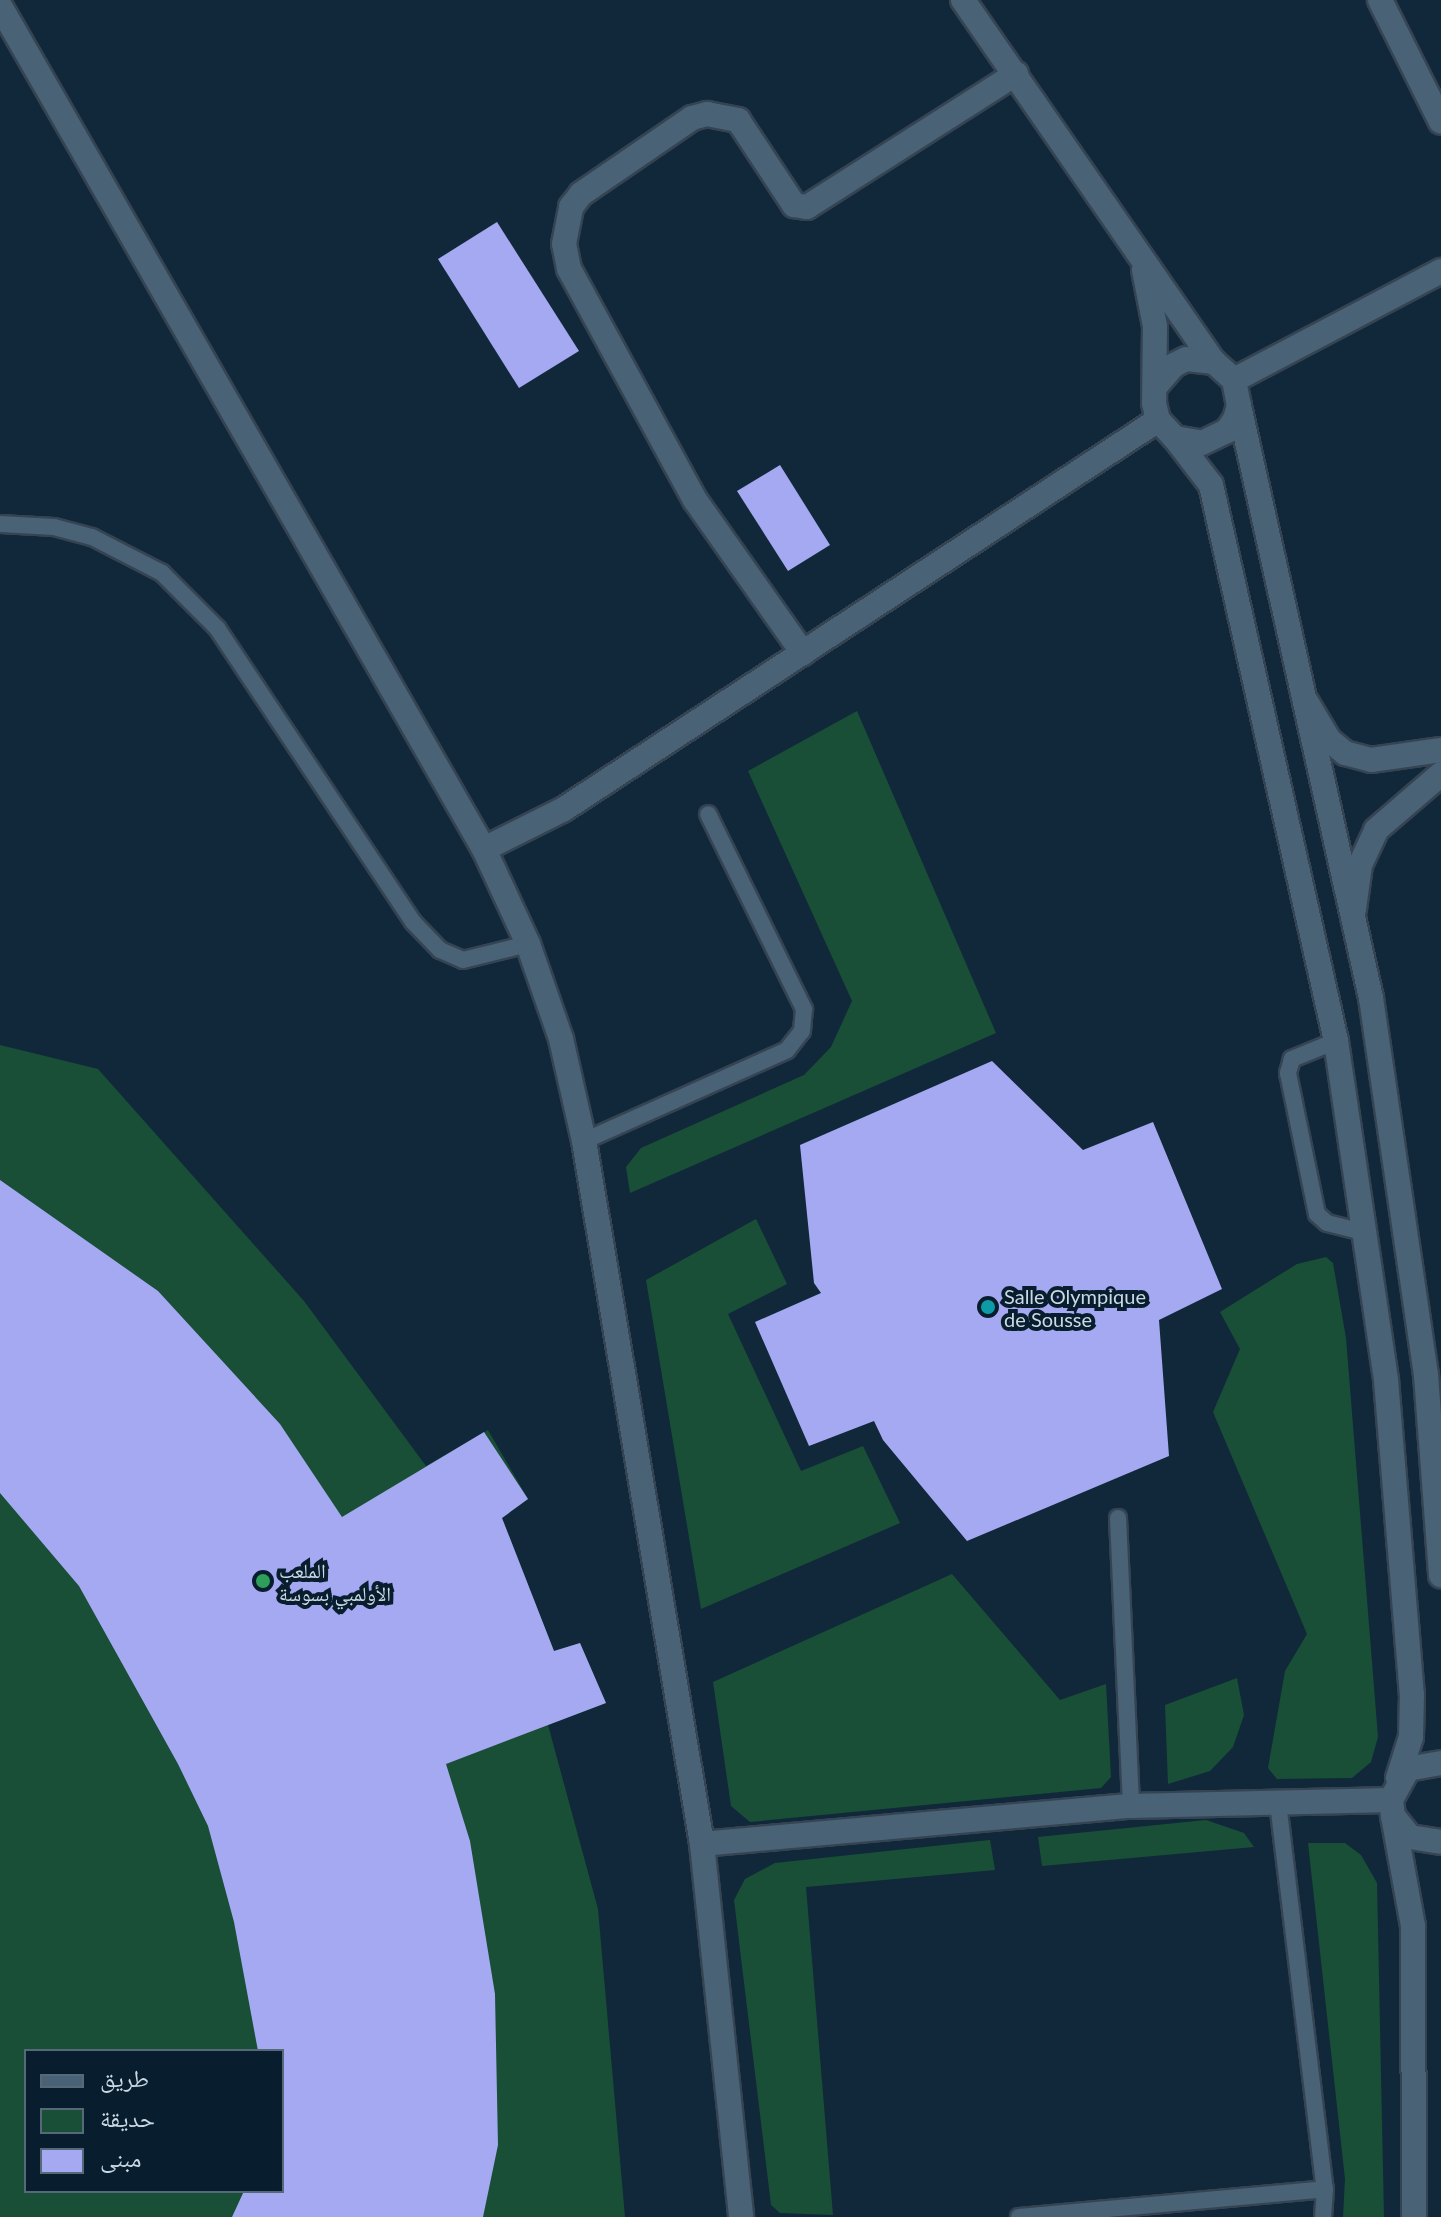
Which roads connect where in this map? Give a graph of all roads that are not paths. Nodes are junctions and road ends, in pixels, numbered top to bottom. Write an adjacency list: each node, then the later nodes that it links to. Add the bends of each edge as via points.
1 (963, 0): 4 (street)
2 (1380, 0): 5 (street)
3 (0, 6): 19 (street)
4 (1016, 74): 6 (street); 14 (street, via 807,207 794,205 738,120 707,114 679,126 581,194 571,207 564,244 569,269 695,500)
5 (1441, 122)
6 (1143, 266): 8 (street); 10 (street, via 1155,326)
7 (1441, 271): 9 (street)
8 (1214, 362): 9 (street); 10 (street, via 1200,358 1174,365)
9 (1234, 380): 11 (street)
10 (1156, 386): 12 (street)
11 (1239, 406): 12 (street, via 1235,419 1216,439 1188,443); 15 (street)
12 (1166, 429): 14 (street); 22 (street, via 1211,485)
13 (0, 524): 21 (lane, via 54,527 92,537 162,573 217,628 413,922 440,950 463,960)
14 (803, 653): 19 (street, via 564,809)
15 (1306, 702): 16 (street, via 1329,740 1345,753 1371,760); 20 (street)
16 (1441, 750)
17 (1441, 774): 20 (street, via 1376,830 1360,865)
18 (708, 814): 23 (lane, via 804,1009 802,1031 787,1050)
19 (484, 849): 21 (street)
20 (1354, 909): 26 (street, via 1426,1375)
21 (528, 944): 23 (street, via 561,1039)
22 (1336, 1041): 24 (street); 24 (lane, via 1292,1059 1288,1073 1317,1214 1327,1223)
23 (584, 1141): 32 (street)
24 (1364, 1232): 28 (street, via 1386,1380 1412,1695 1411,1737)
25 (1118, 1518): 30 (lane)
26 (1441, 1575)
27 (1441, 1763): 28 (street, via 1420,1763)
28 (1394, 1798): 29 (street); 31 (street, via 1410,1837); 37 (street, via 1413,1926)
29 (1278, 1803): 30 (street); 33 (lane)
30 (1131, 1806): 32 (street)
31 (1441, 1842)
32 (702, 1844): 34 (street)
33 (1325, 2189): 35 (lane); 36 (lane)
34 (741, 2217)
35 (1019, 2217)
36 (1323, 2217)
37 (1414, 2217)

